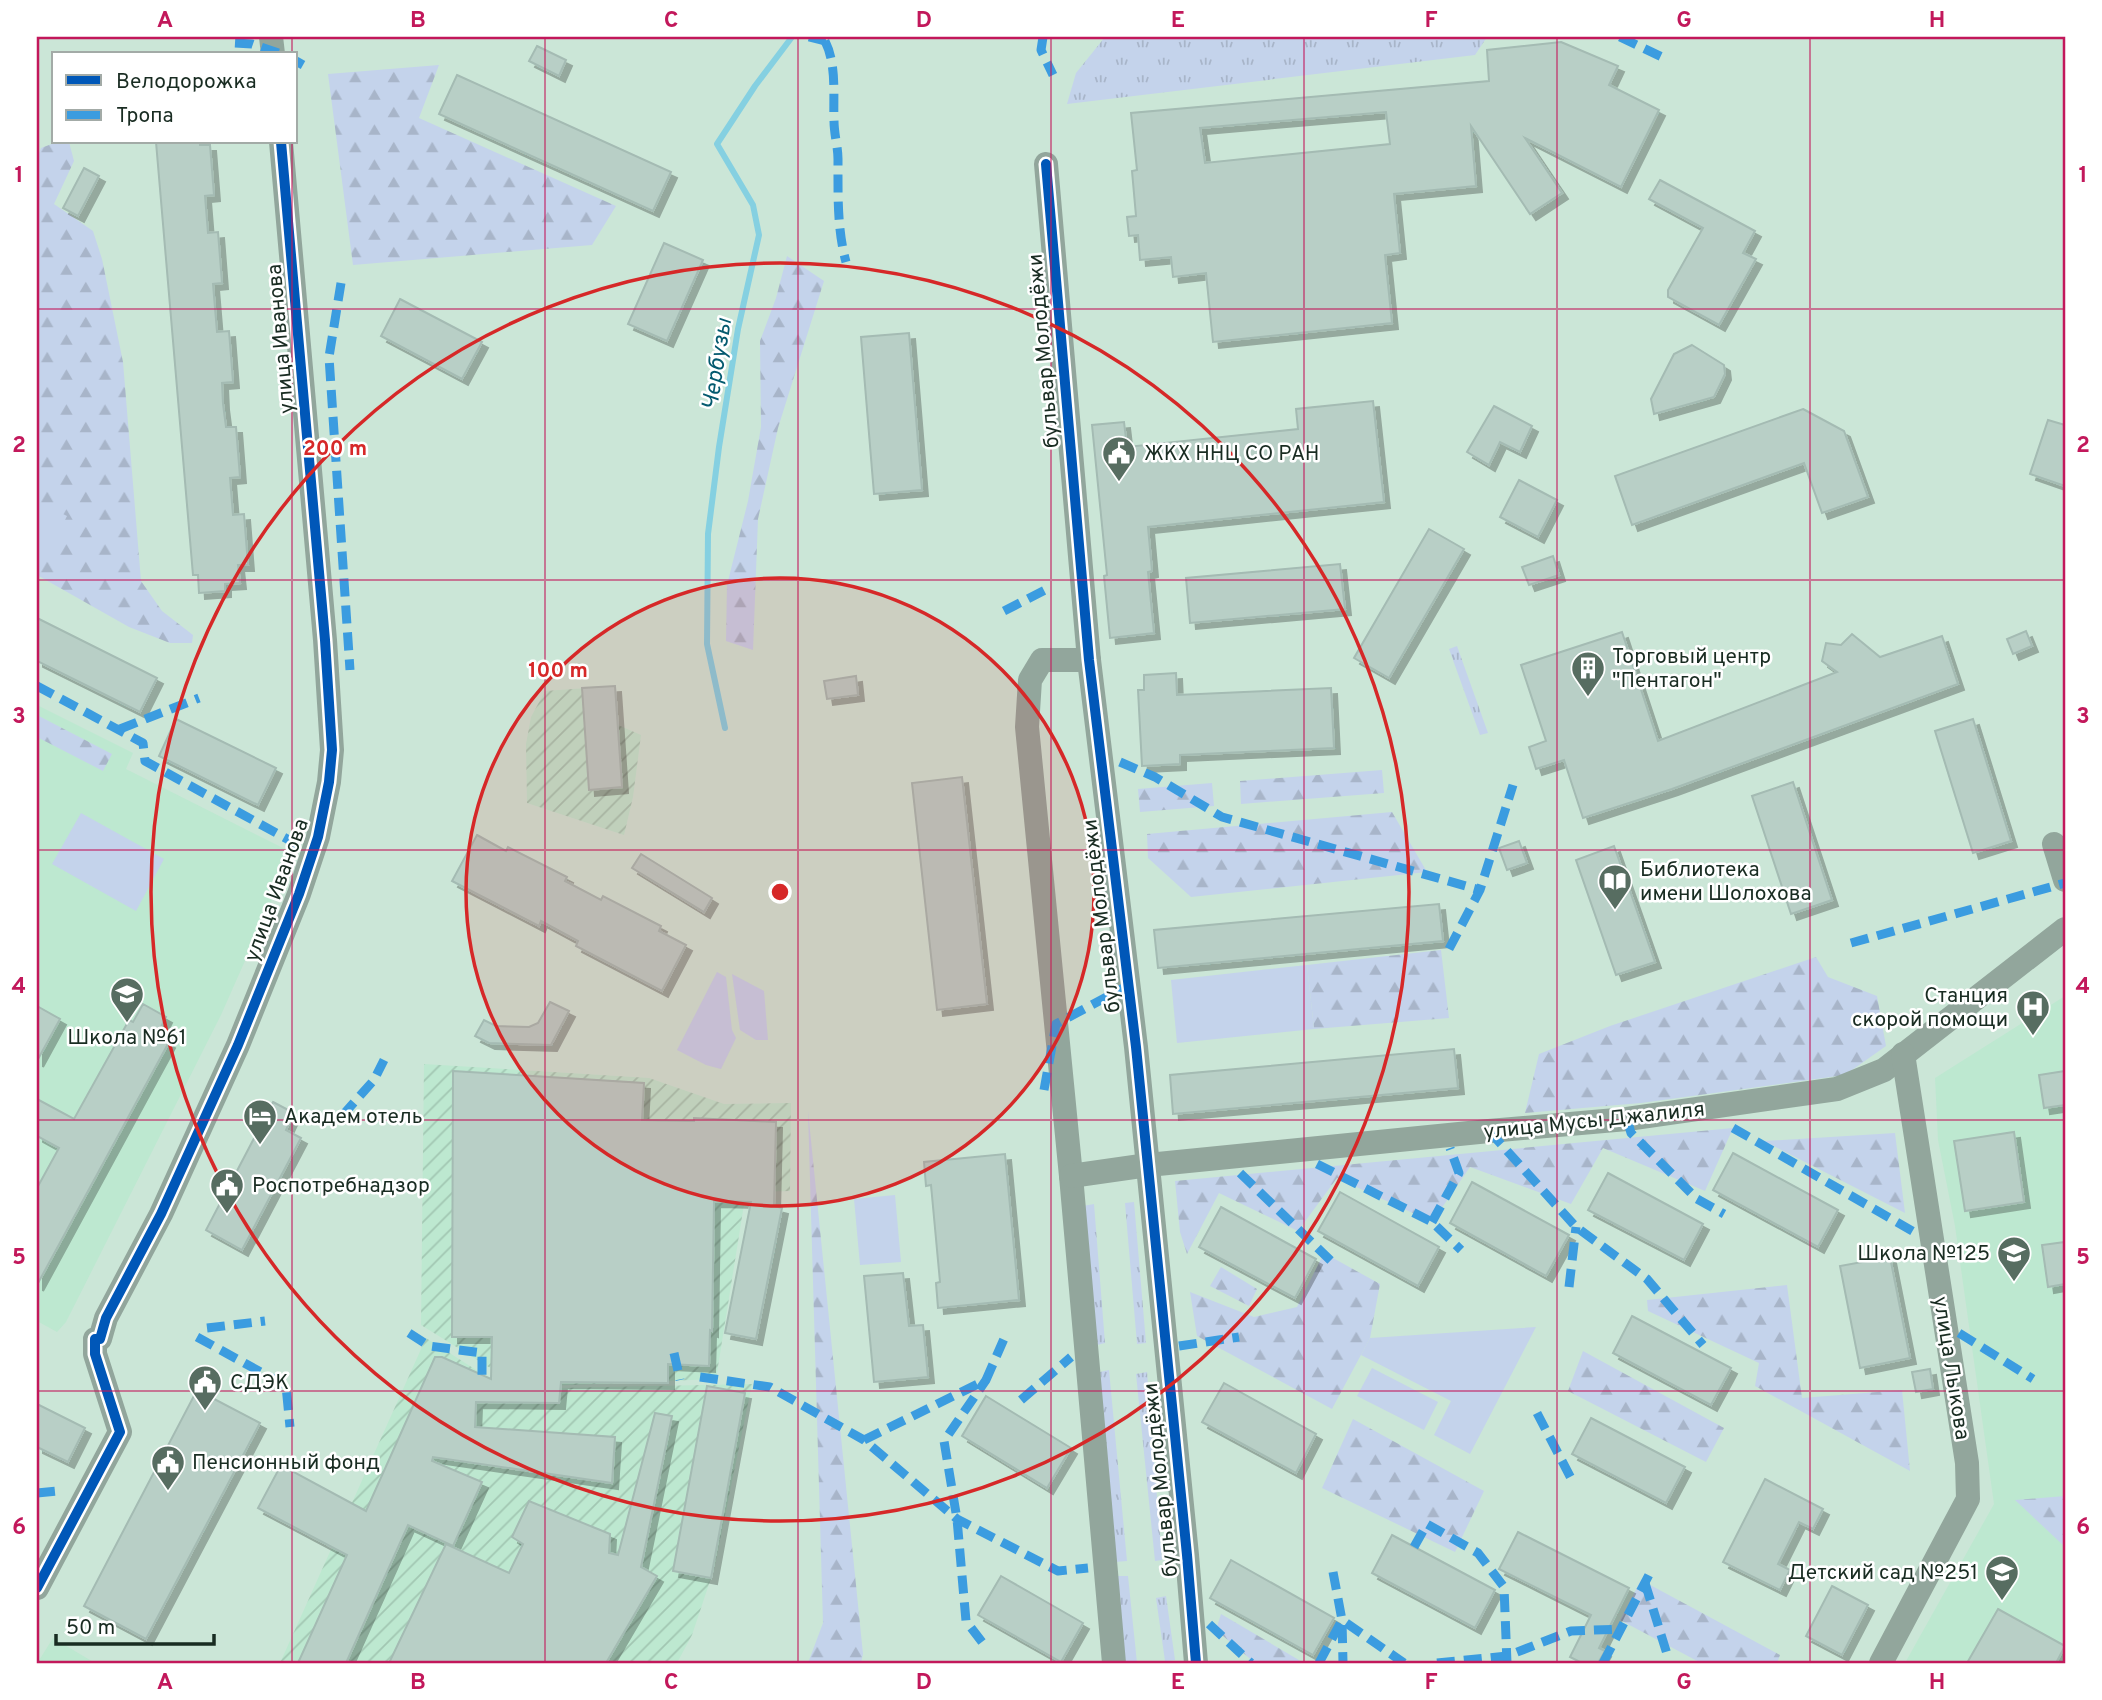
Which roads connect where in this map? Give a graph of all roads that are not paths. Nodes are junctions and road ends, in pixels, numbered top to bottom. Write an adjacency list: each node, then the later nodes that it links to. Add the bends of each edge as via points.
1 (281, 144): 10 (street, улица Иванова, via 325,640 332,750 329,782 318,837 299,894 238,1045 100,1339 95,1339 95,1354 120,1432)
2 (1046, 164): 3 (street, бульвар Молодёжи)
3 (1089, 660): 8 (street, бульвар Молодёжи); 9 (street, via 1042,660 1030,680 1027,727)
4 (2054, 844): 5 (street)
5 (2065, 880)
6 (2065, 929): 7 (street, улица Мусы Джалиля)
7 (1903, 1054): 8 (street, улица Мусы Джалиля, via 1884,1070 1837,1089 1627,1119); 13 (street, улица Лыкова, via 1967,1463 1968,1499)
8 (1148, 1165): 9 (street, улица Мусы Джалиля); 12 (street, бульвар Молодёжи)
9 (1071, 1176): 11 (street)
10 (37, 1588)
11 (1114, 1663)
12 (1196, 1663)
13 (1881, 1663)

